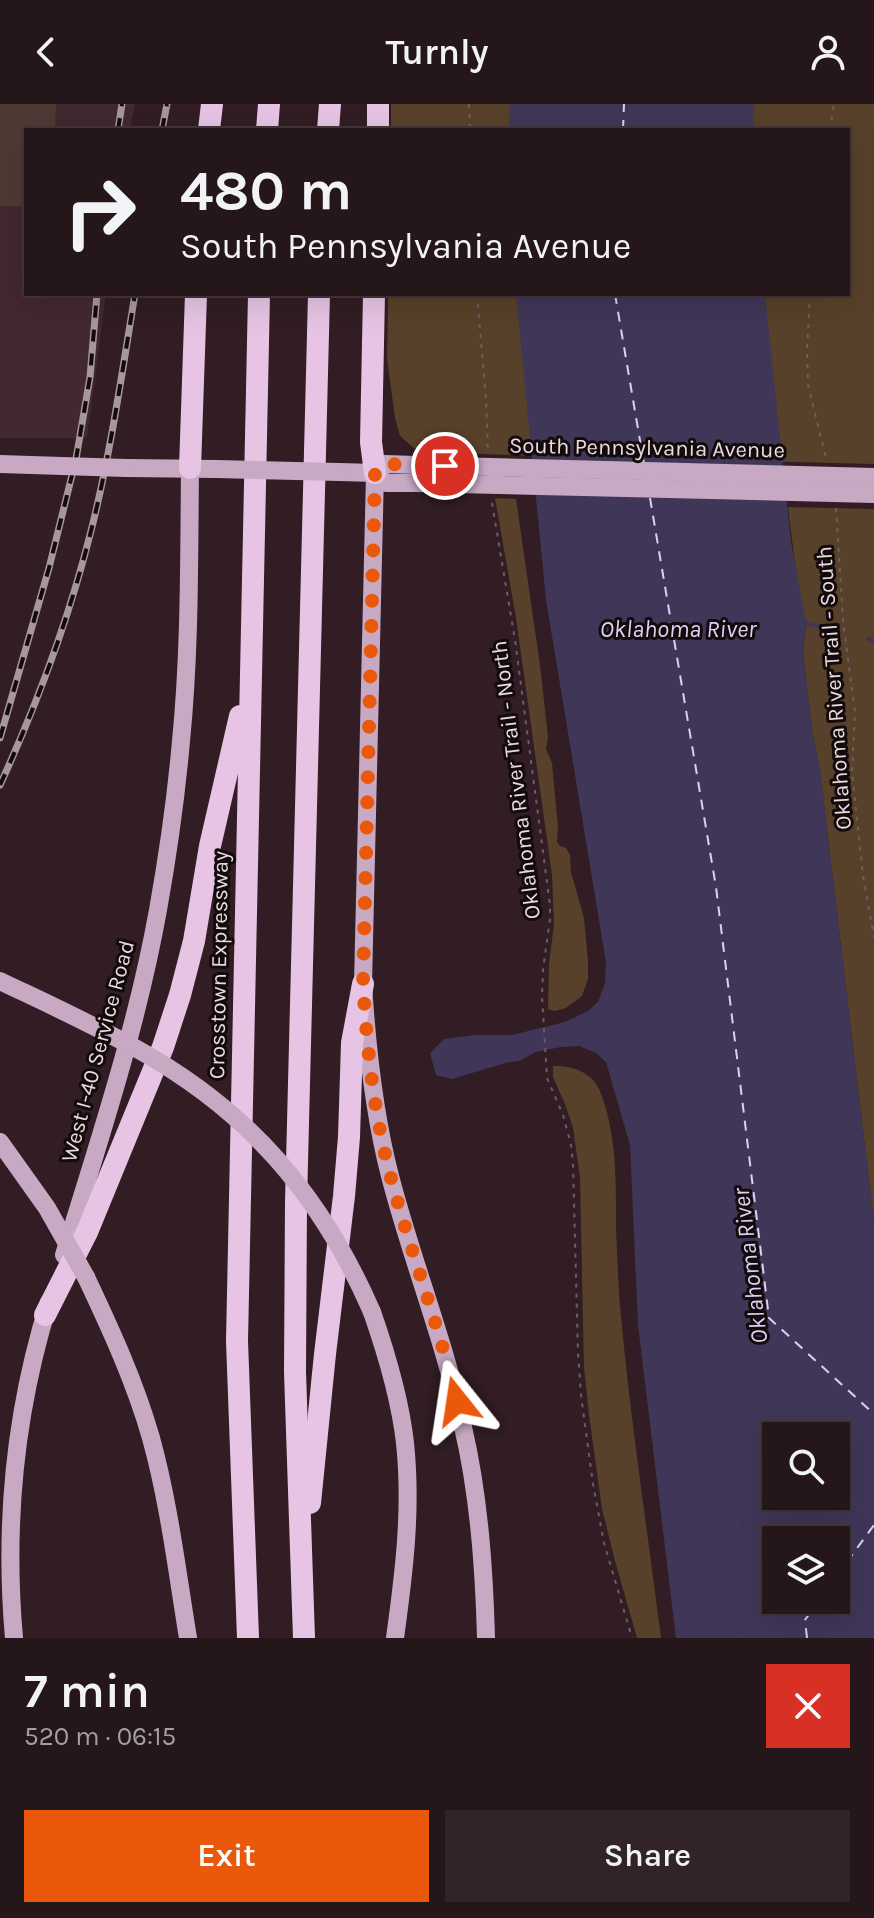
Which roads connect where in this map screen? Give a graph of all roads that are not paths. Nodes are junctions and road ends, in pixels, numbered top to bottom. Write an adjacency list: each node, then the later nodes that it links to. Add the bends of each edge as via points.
1 (212, 104): 5 (highway)
2 (269, 104): 6 (highway)
3 (330, 104): 7 (highway)
4 (378, 104): 8 (highway)
5 (209, 128)
6 (267, 128)
7 (328, 128)
8 (378, 128)
9 (196, 296): 14 (highway)
10 (259, 296): 19 (highway, Crosstown Expressway)
11 (319, 296): 24 (highway, via 296,1186)
12 (374, 296): 15 (highway)
13 (0, 464): 14 (main road, South Pennsylvania Avenue, bridge)
14 (190, 468): 15 (main road, South Pennsylvania Avenue, bridge); 23 (main road, West I-40 Service Road, via 187,665 157,912 132,1029)
15 (375, 473): 16 (main road, South Pennsylvania Avenue, via 384,464); 21 (main road)
16 (416, 474): 17 (main road, South Pennsylvania Avenue, bridge); 18 (main road, South Pennsylvania Avenue, bridge)
17 (874, 477)
18 (874, 494)
19 (251, 672): 23 (highway, via 180,995 87,1232); 27 (highway, Crosstown Expressway, via 237,1341)
20 (0, 981): 29 (main road, bridge, via 137,1049 231,1113 275,1156 345,1254 383,1344 405,1442 408,1517)
21 (363, 984): 24 (highway, via 352,1043 344,1196); 30 (main road, via 374,1099 390,1177 450,1373 469,1456 481,1539)
22 (0, 1142): 26 (main road, bridge, via 47,1208 86,1277 132,1379 168,1510)
23 (45, 1315): 25 (main road, West I-40 Service Road, via 15,1453 10,1524)
24 (301, 1595): 28 (highway)
25 (14, 1638)
26 (188, 1638)
27 (248, 1638)
28 (304, 1638)
29 (395, 1638)
30 (486, 1638)

